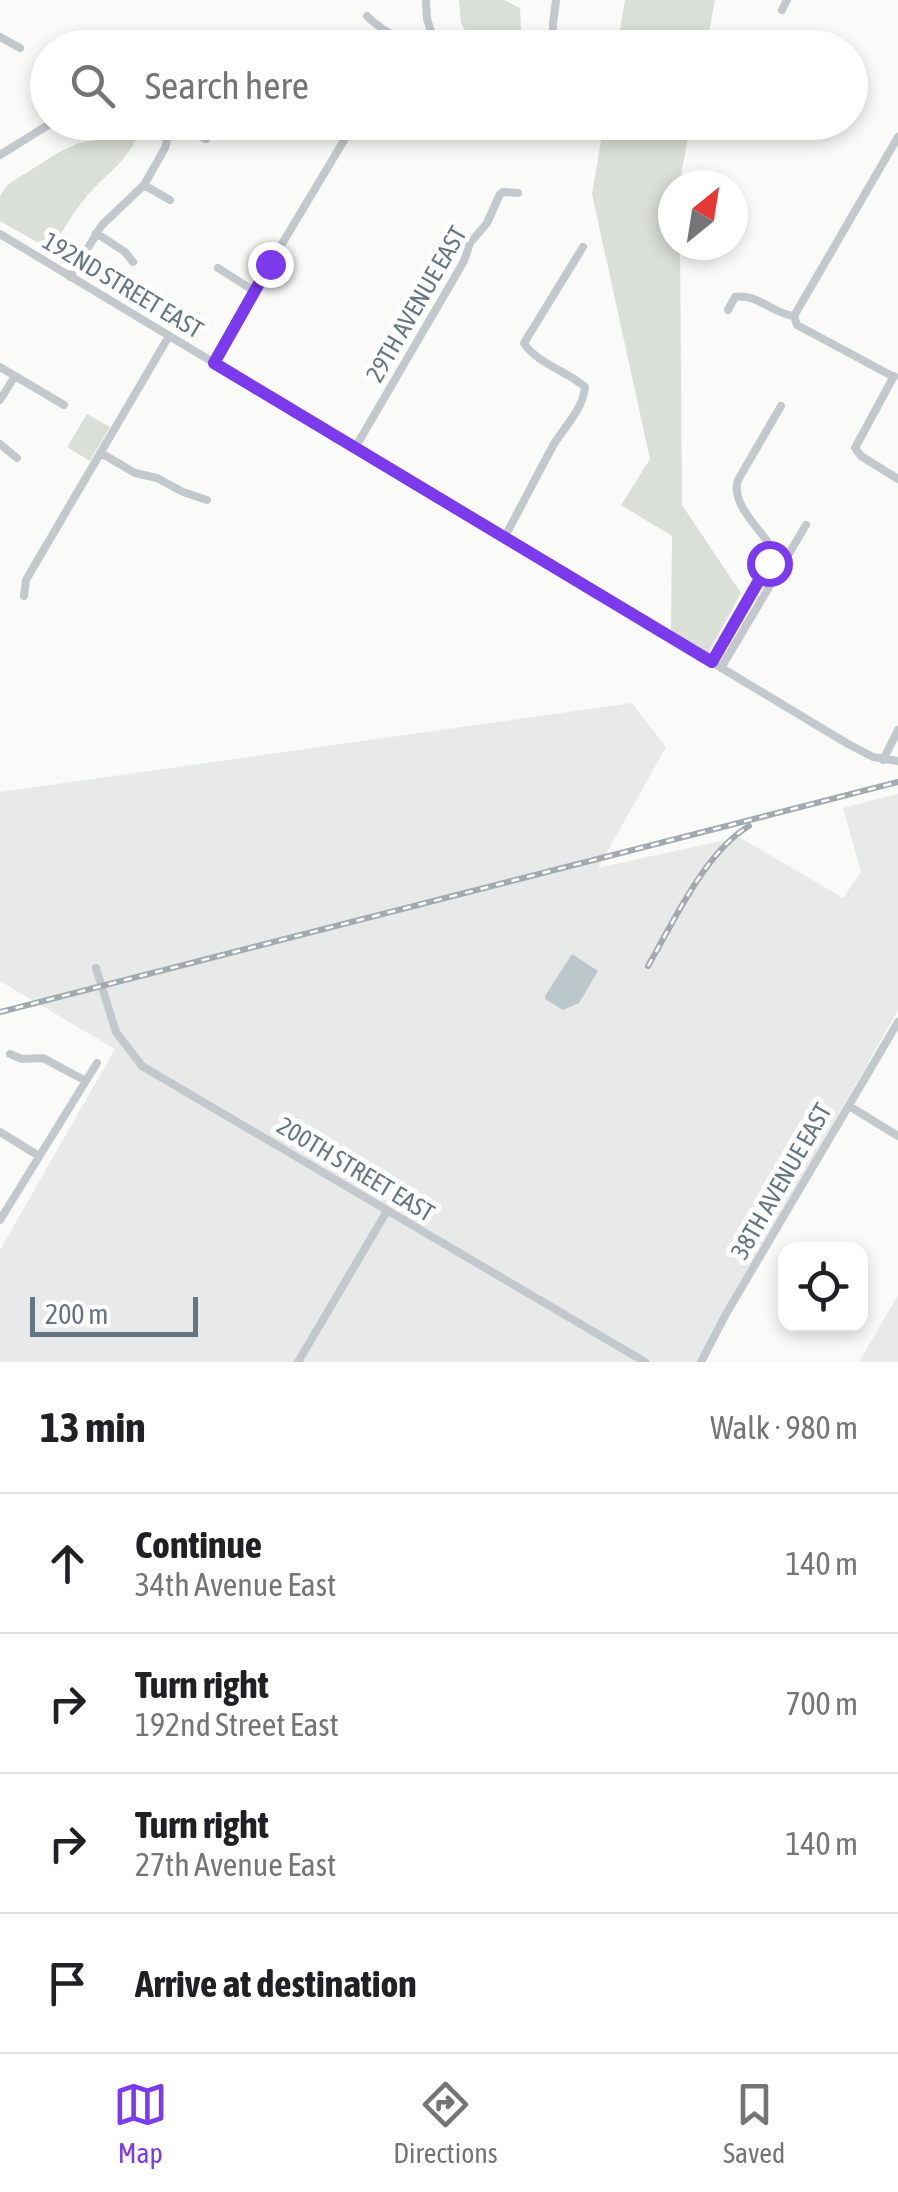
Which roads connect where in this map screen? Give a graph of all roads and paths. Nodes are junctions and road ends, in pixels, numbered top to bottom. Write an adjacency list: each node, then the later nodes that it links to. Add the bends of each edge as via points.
1 (426, 0): 7 (street)
2 (556, 0): 8 (street)
3 (787, 0): 4 (street)
4 (782, 10)
5 (366, 16): 6 (street)
6 (382, 30)
7 (430, 30)
8 (553, 30)
9 (0, 37): 10 (street)
10 (20, 48)
11 (30, 137): 15 (street)
12 (898, 137): 27 (street)
13 (167, 140): 16 (street)
14 (344, 140): 25 (street)
15 (0, 155)
16 (144, 185): 18 (street); 19 (street)
17 (518, 192): 37 (street, 29TH AVENUE EAST, via 500,194)
18 (170, 200)
19 (96, 233): 22 (street); 24 (street)
20 (0, 234): 24 (street, 192ND STREET EAST)
21 (583, 247): 43 (street, via 524,343 585,390)
22 (134, 262)
23 (218, 268): 25 (street)
24 (70, 276): 28 (street, 192ND STREET EAST)
25 (254, 291): 29 (street)
26 (728, 310): 27 (street, via 742,295)
27 (794, 316): 32 (street, via 797,325)
28 (169, 336): 29 (street, 192ND STREET EAST); 38 (street)
29 (214, 363): 37 (street, 192ND STREET EAST)
30 (0, 367): 31 (street)
31 (15, 376): 33 (street); 34 (street)
32 (896, 378): 40 (street, via 856,452)
33 (0, 400)
34 (64, 405)
35 (781, 406): 45 (street, via 736,488 767,541 769,563)
36 (0, 444): 39 (street)
37 (355, 448): 43 (street, 192ND STREET EAST)
38 (101, 453): 41 (street); 44 (street, via 26,580)
39 (18, 458)
40 (898, 479)
41 (207, 500)
42 (806, 525): 46 (street)
43 (504, 538): 45 (street, 192ND STREET EAST)
44 (24, 596)
45 (712, 662): 46 (street, 192ND STREET EAST)
46 (721, 668): 48 (street, 192ND STREET EAST)
47 (898, 730): 48 (street)
48 (882, 760): 49 (street, 192ND STREET EAST)
49 (898, 760)
50 (96, 968): 59 (street, 200TH STREET EAST, via 116,1032 142,1066)
51 (898, 1022): 55 (street, 38TH AVENUE EAST)
52 (10, 1054): 54 (street, via 43,1058)
53 (96, 1063): 54 (street)
54 (86, 1081): 58 (street)
55 (849, 1106): 57 (street); 63 (street, 38TH AVENUE EAST)
56 (0, 1132): 58 (street)
57 (898, 1136)
58 (40, 1156): 60 (street)
59 (388, 1212): 61 (street); 62 (street, 200TH STREET EAST)
60 (0, 1220)
61 (298, 1362)
62 (645, 1362)
63 (701, 1362)

